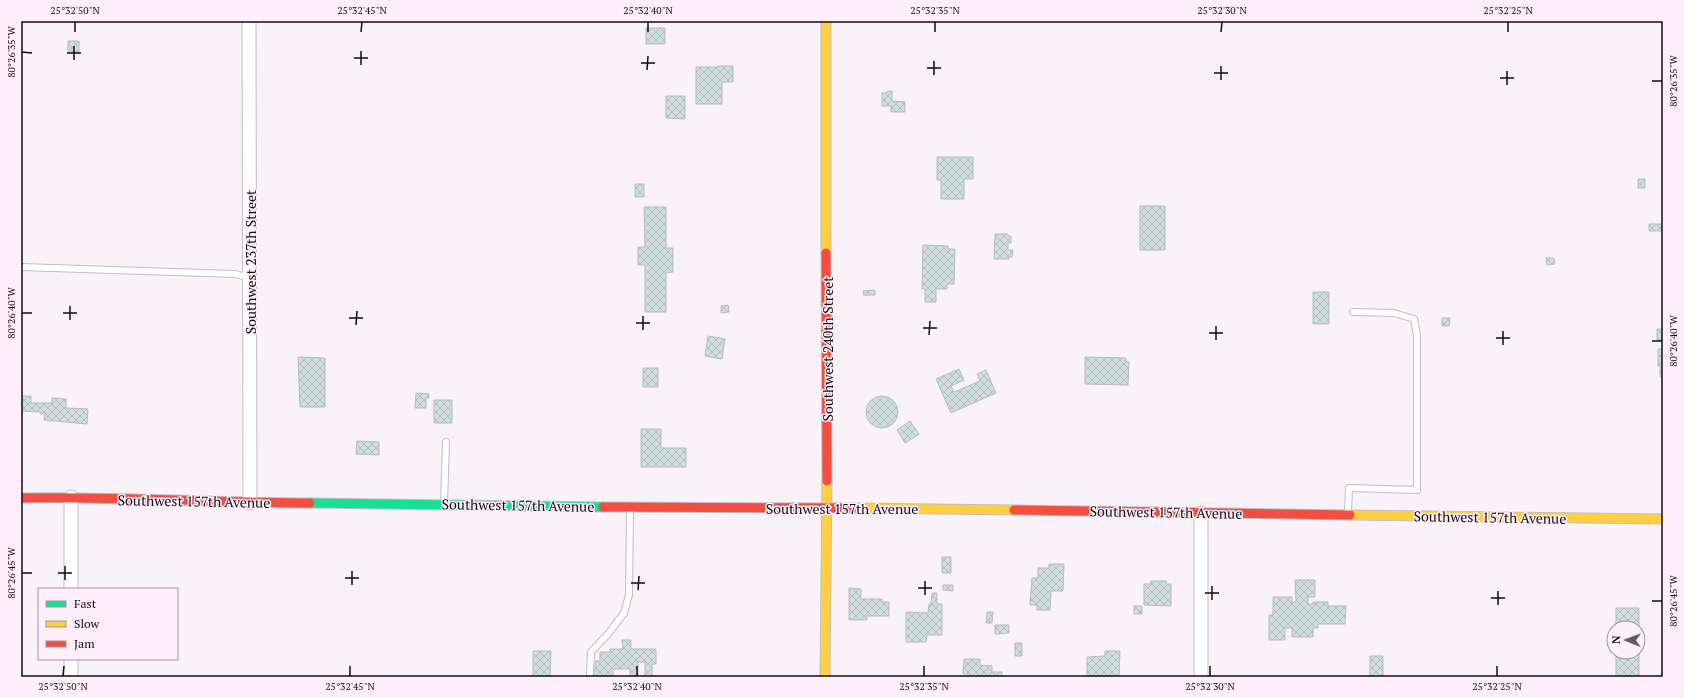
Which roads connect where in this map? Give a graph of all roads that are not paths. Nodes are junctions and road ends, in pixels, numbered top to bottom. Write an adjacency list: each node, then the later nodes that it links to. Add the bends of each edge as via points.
1 (249, 21): 4 (street, Southwest 237th Street)
2 (826, 21): 12 (street, Southwest 240th Street)
3 (21, 267): 4 (lane, via 235,274)
4 (250, 278): 9 (street, Southwest 237th Street)
5 (1353, 312): 14 (lane, via 1394,313 1414,319 1417,336 1417,490 1349,488)
6 (446, 442): 10 (lane)
7 (71, 497): 8 (street, Southwest 157th Avenue); 9 (street, Southwest 157th Avenue); 16 (street)
8 (21, 498)
9 (250, 503): 10 (street, Southwest 157th Avenue)
10 (444, 504): 11 (street, Southwest 157th Avenue)
11 (630, 508): 12 (street, Southwest 157th Avenue); 18 (lane, via 629,596 624,613 591,652)
12 (827, 509): 13 (street, Southwest 157th Avenue); 20 (street, Southwest 240th Street)
13 (1201, 513): 14 (street, Southwest 157th Avenue); 21 (street)
14 (1348, 515): 15 (street, Southwest 157th Avenue)
15 (1663, 519)
16 (71, 588)
17 (71, 660): 19 (street)
18 (590, 673)
19 (71, 677)
20 (825, 677)
21 (1201, 677)

